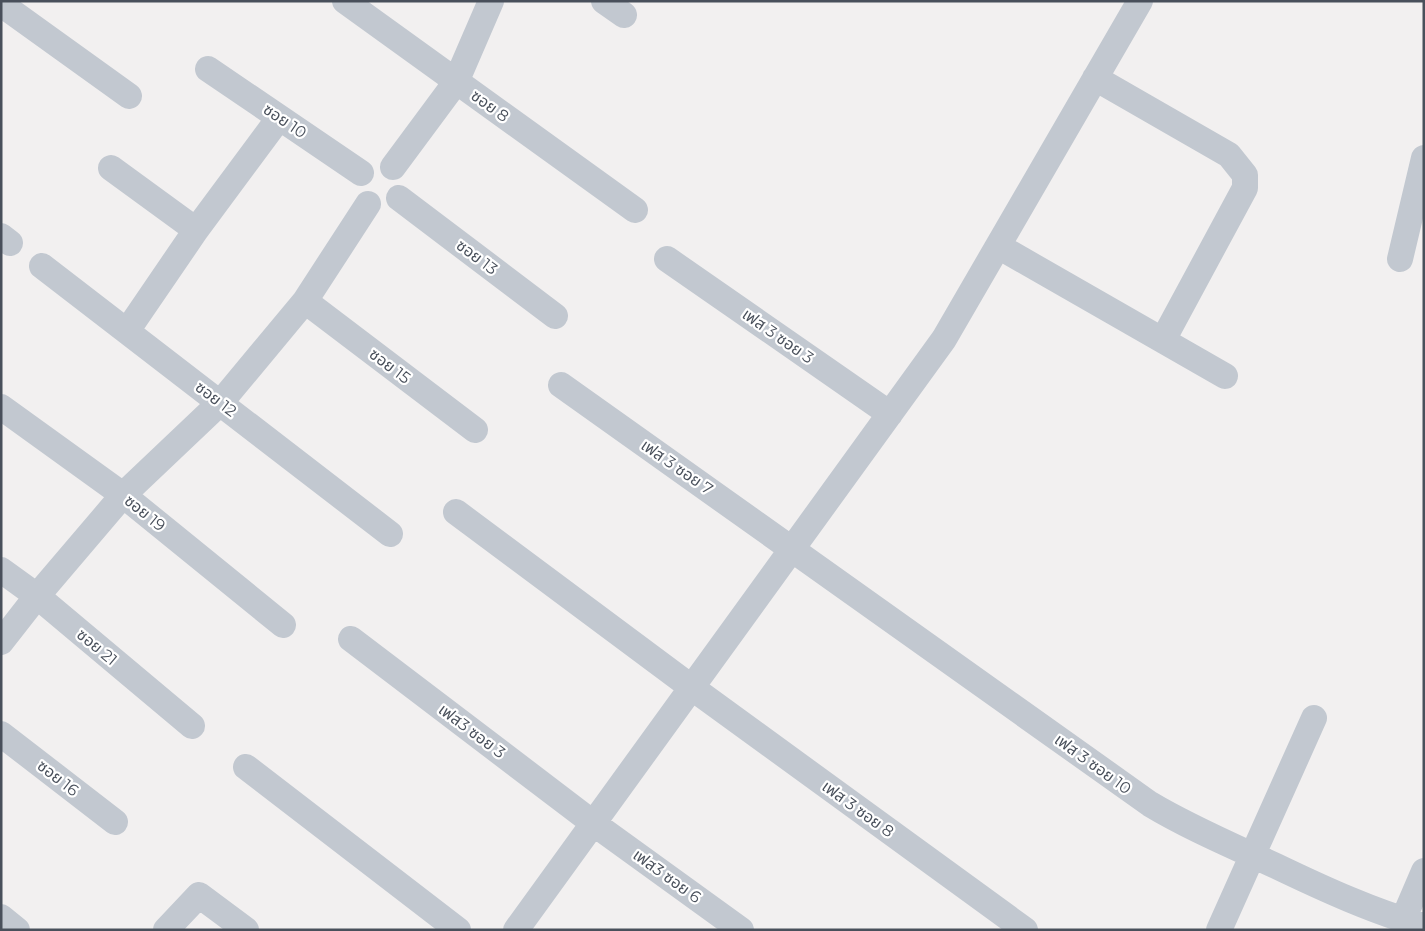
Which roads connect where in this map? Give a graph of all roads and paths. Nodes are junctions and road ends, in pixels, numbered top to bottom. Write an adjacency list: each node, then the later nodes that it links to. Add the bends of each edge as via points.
1 (345, 1): 7 (street, ซอย 8)
2 (491, 1): 7 (street)
3 (1140, 1): 6 (street)
4 (1, 4): 8 (street)
5 (208, 69): 9 (street, ซอย 10)
6 (1095, 78): 18 (street); 25 (street, via 1229,155 1245,175 1245,188)
7 (456, 82): 11 (street); 16 (street, ซอย 8)
8 (130, 96)
9 (279, 118): 13 (street, ซอย 10); 17 (street)
10 (1424, 158): 20 (street)
11 (393, 167): 13 (street, via 376,164); 14 (street, via 402,182)
12 (111, 168): 17 (street)
13 (362, 173): 15 (street, via 358,190)
14 (399, 198): 15 (street, via 385,208); 23 (street, ซอย 13)
15 (368, 204): 22 (street)
16 (635, 210)
17 (196, 230): 24 (street)
18 (998, 246): 25 (street); 30 (street, via 944,339)
19 (667, 258): 30 (street, เฟส 3 ซอย 3)
20 (1400, 259)
21 (42, 266): 24 (street, ซอย 12)
22 (305, 301): 28 (street); 31 (street, ซอย 15)
23 (555, 316)
24 (127, 331): 28 (street, ซอย 12)
25 (1163, 340): 26 (street)
26 (1225, 376)
27 (561, 385): 35 (street, เฟส 3 ซอย 7)
28 (221, 402): 32 (street); 34 (street, ซอย 12)
29 (1, 407): 32 (street, ซอย 19)
30 (890, 414): 35 (street)
31 (475, 430)
32 (123, 495): 37 (street); 38 (street, ซอย 19)
33 (456, 512): 41 (street, เฟส 3 ซอย 8)
34 (390, 534)
35 (792, 548): 41 (street); 48 (street, เฟส 3 ซอย 10, via 1150,804 1184,824)
36 (1, 570): 37 (street, ซอย 21)
37 (37, 596): 40 (street); 43 (street, ซอย 21)
38 (283, 625)
39 (351, 639): 47 (street, เฟส3 ซอย 3)
40 (1, 642)
41 (692, 687): 47 (street); 58 (street, เฟส 3 ซอย 8)
42 (1314, 718): 48 (street)
43 (192, 726)
44 (1, 734): 46 (street, ซอย 16)
45 (246, 766): 55 (street)
46 (114, 822)
47 (593, 823): 56 (street); 57 (street, เฟส3 ซอย 6)
48 (1252, 855): 51 (street, เฟส 3 ซอย 10, via 1379,912); 59 (street)
49 (1424, 871): 51 (street)
50 (1, 917): 52 (street)
51 (1413, 923)
52 (17, 930)
53 (166, 930): 54 (street, via 199,895)
54 (246, 930)
55 (458, 930)
56 (516, 930)
57 (741, 930)
58 (1025, 930)
59 (1219, 930)

